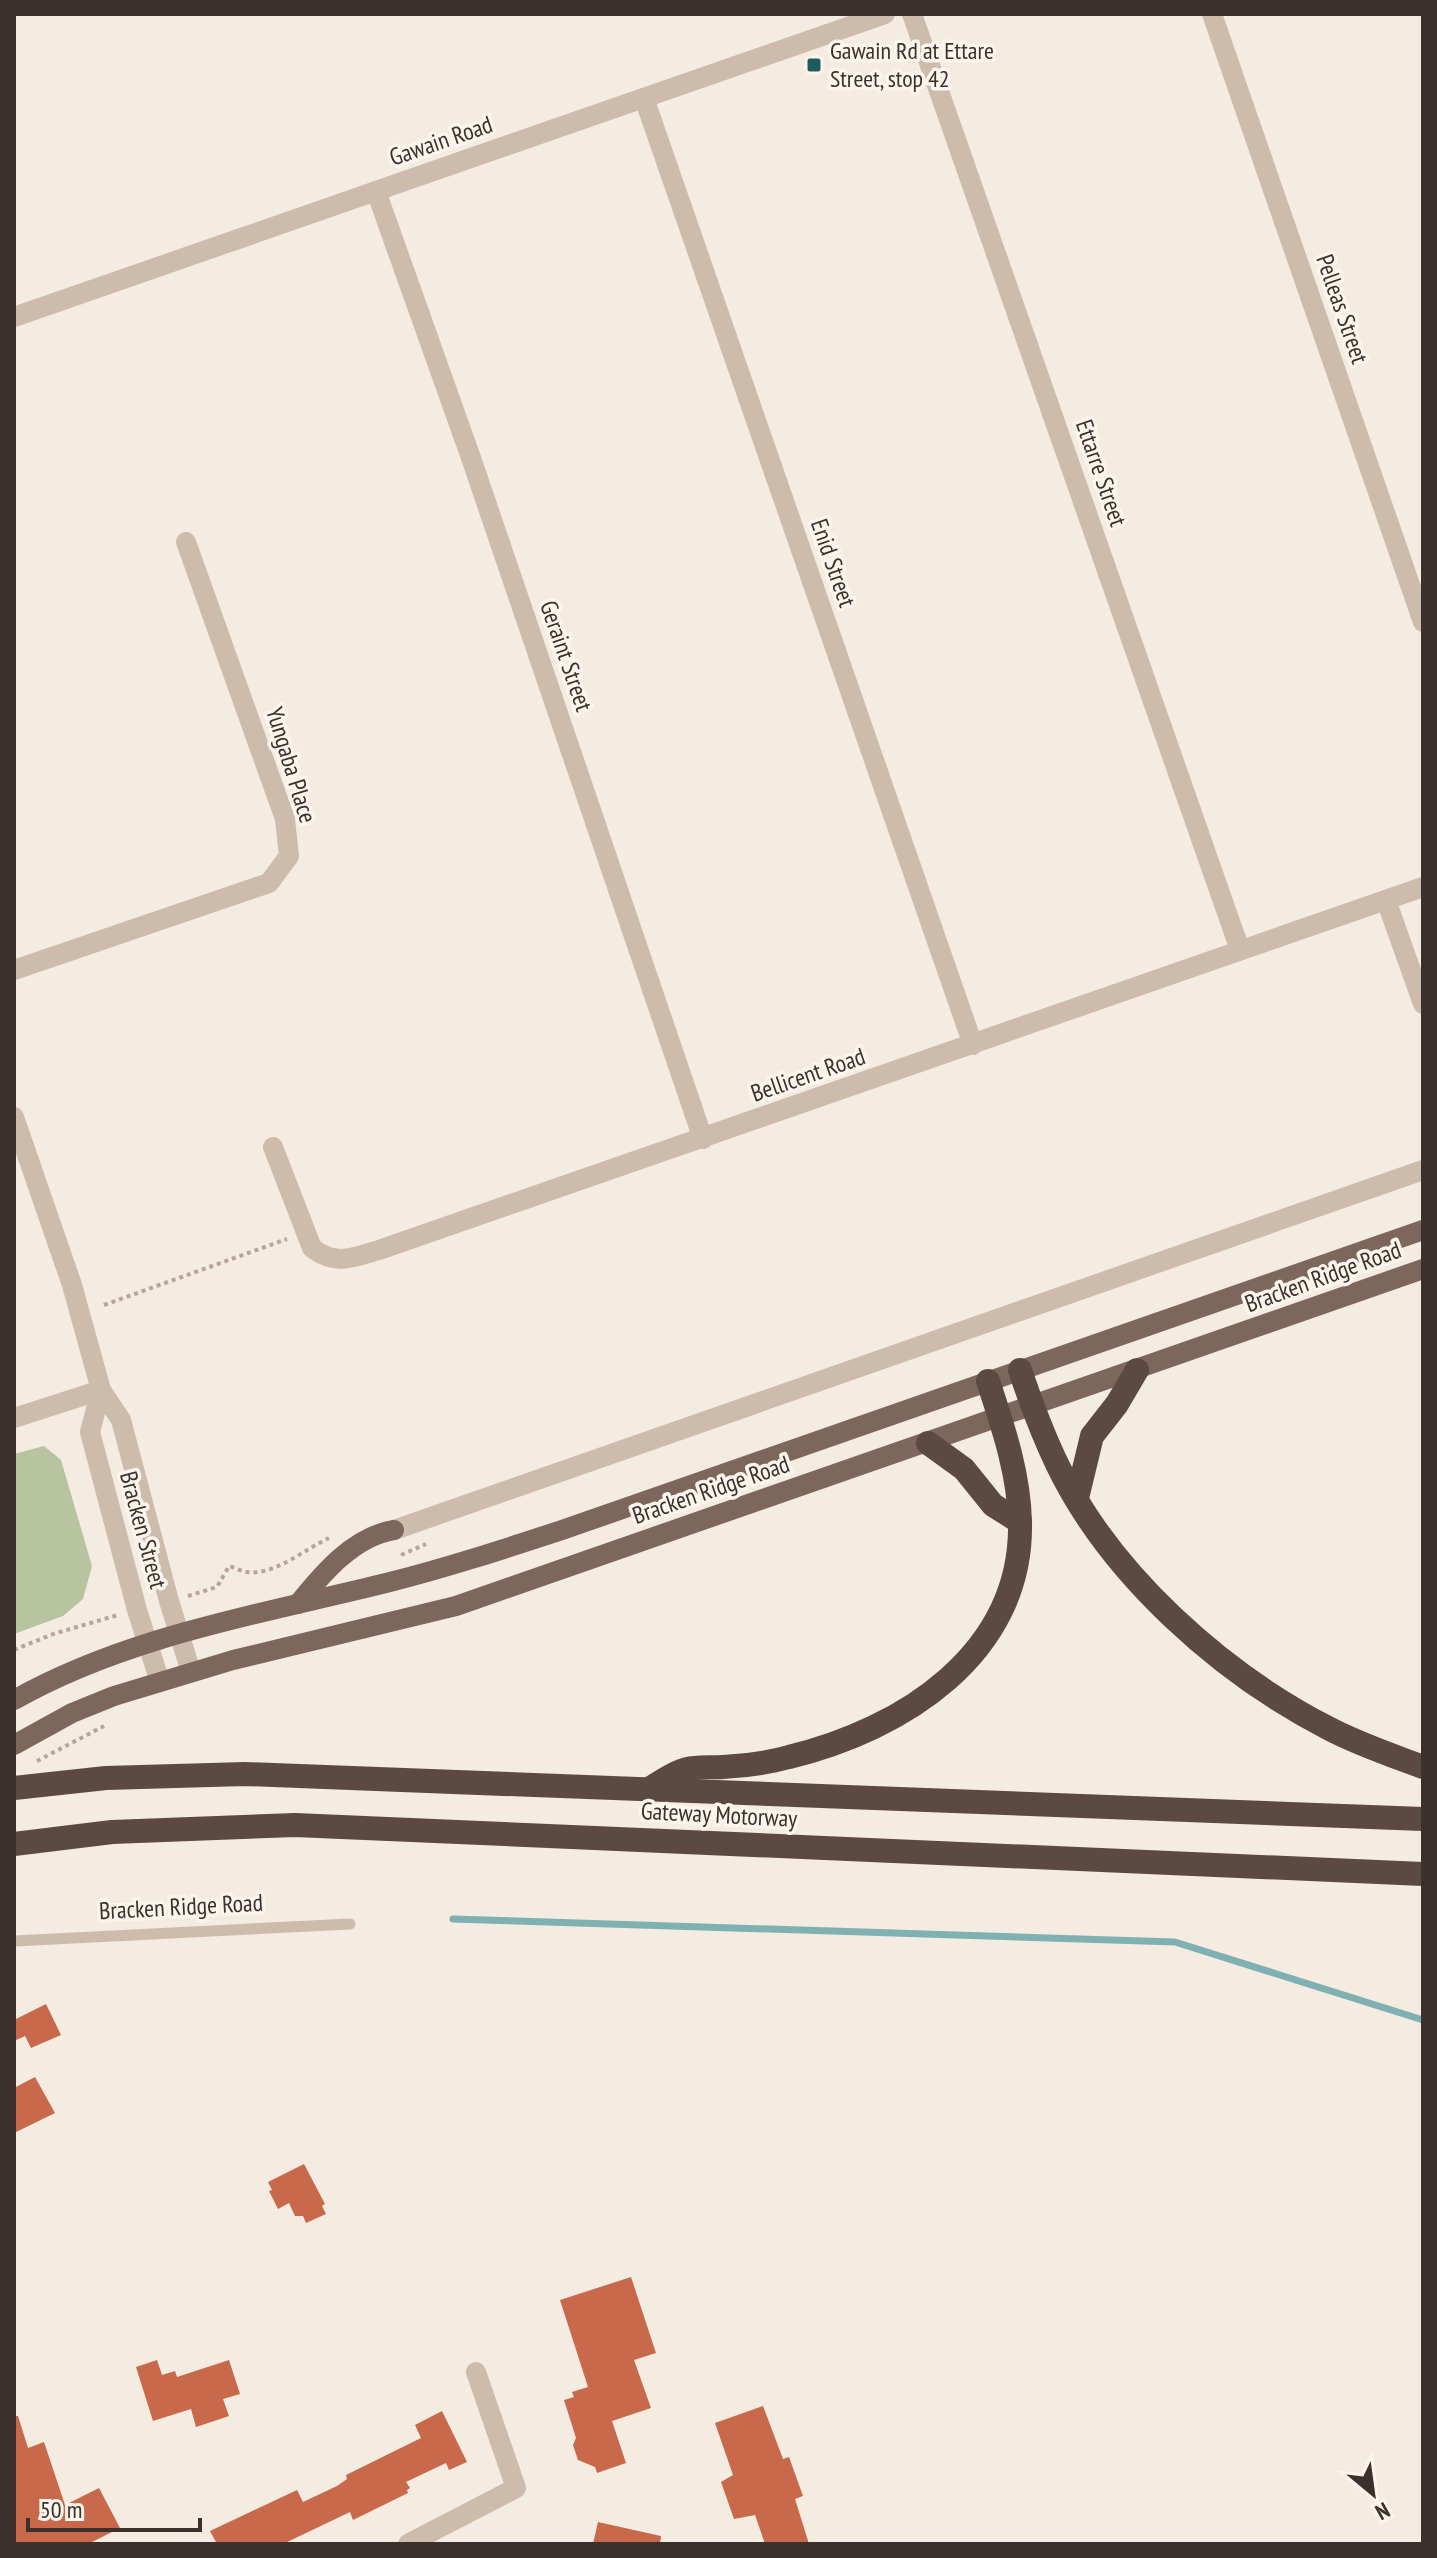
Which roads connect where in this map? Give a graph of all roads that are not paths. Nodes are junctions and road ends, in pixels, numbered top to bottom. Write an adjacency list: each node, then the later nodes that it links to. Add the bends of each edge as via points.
1 (885, 14): 4 (street, Gawain Road)
2 (912, 14): 11 (street, Ettarre Street)
3 (1212, 14): 8 (street, Pelleas Street)
4 (644, 98): 5 (street, Gawain Road); 14 (street, Enid Street)
5 (376, 191): 6 (street, Gawain Road); 16 (street, Geraint Street)
6 (14, 317)
7 (186, 542): 12 (street, Yungaba Place, via 285,819 289,856 269,883)
8 (1423, 622)
9 (1423, 887): 10 (street, Bellicent Road)
10 (1386, 900): 11 (street, Bellicent Road); 13 (street)
11 (1240, 950): 14 (street, Bellicent Road)
12 (14, 970)
13 (1423, 1004)
14 (973, 1045): 16 (street, Bellicent Road)
15 (14, 1117): 24 (street, Bracken Street, via 72,1285)
16 (703, 1139): 17 (street, Bellicent Road, via 344,1260 325,1258 312,1248)
17 (273, 1147)
18 (1423, 1170): 31 (street)
19 (1423, 1230): 21 (main road, Bracken Ridge Road)
20 (1423, 1269): 22 (main road, Bracken Ridge Road)
21 (1020, 1370): 23 (main road, Bracken Ridge Road); 25 (highway)
22 (1137, 1370): 25 (main road, Bracken Ridge Road); 29 (highway, via 1092,1436)
23 (988, 1381): 26 (highway); 32 (main road, Bracken Ridge Road, via 471,1560)
24 (101, 1390): 27 (street); 33 (street, Bracken Street, via 121,1420); 34 (street, Bracken Street, via 90,1432)
25 (1032, 1406): 26 (main road, Bracken Ridge Road); 29 (highway)
26 (1000, 1417): 28 (main road, Bracken Ridge Road); 30 (highway)
27 (14, 1418)
28 (928, 1443): 30 (highway, via 964,1469 993,1505); 35 (main road, Bracken Ridge Road, via 456,1606)
29 (1077, 1498): 39 (highway, via 1113,1552 1205,1647 1308,1718)
30 (1020, 1522): 41 (highway, via 1008,1595 968,1659 931,1695 836,1745 744,1766 683,1770)
31 (394, 1530): 32 (main road, via 363,1540 318,1578)
32 (298, 1604): 33 (main road, Bracken Ridge Road)
33 (180, 1635): 34 (main road, Bracken Ridge Road); 35 (street, Bracken Street)
34 (147, 1644): 36 (street, Bracken Street); 37 (main road, Bracken Ridge Road, via 73,1670)
35 (191, 1672): 36 (main road, Bracken Ridge Road)
36 (160, 1682): 38 (main road, Bracken Ridge Road, via 72,1713)
37 (14, 1700)
38 (14, 1745)
39 (1423, 1767)
40 (14, 1788): 41 (highway, Gateway Motorway, via 106,1778 245,1774)
41 (647, 1790): 42 (highway, Gateway Motorway)
42 (1423, 1819)
43 (14, 1844): 44 (highway, Gateway Motorway, via 112,1832 295,1825)
44 (1423, 1874)
45 (350, 1924): 46 (lane, Bracken Ridge Road)
46 (14, 1941)
47 (476, 2372): 48 (street, via 516,2488)
48 (408, 2544)

